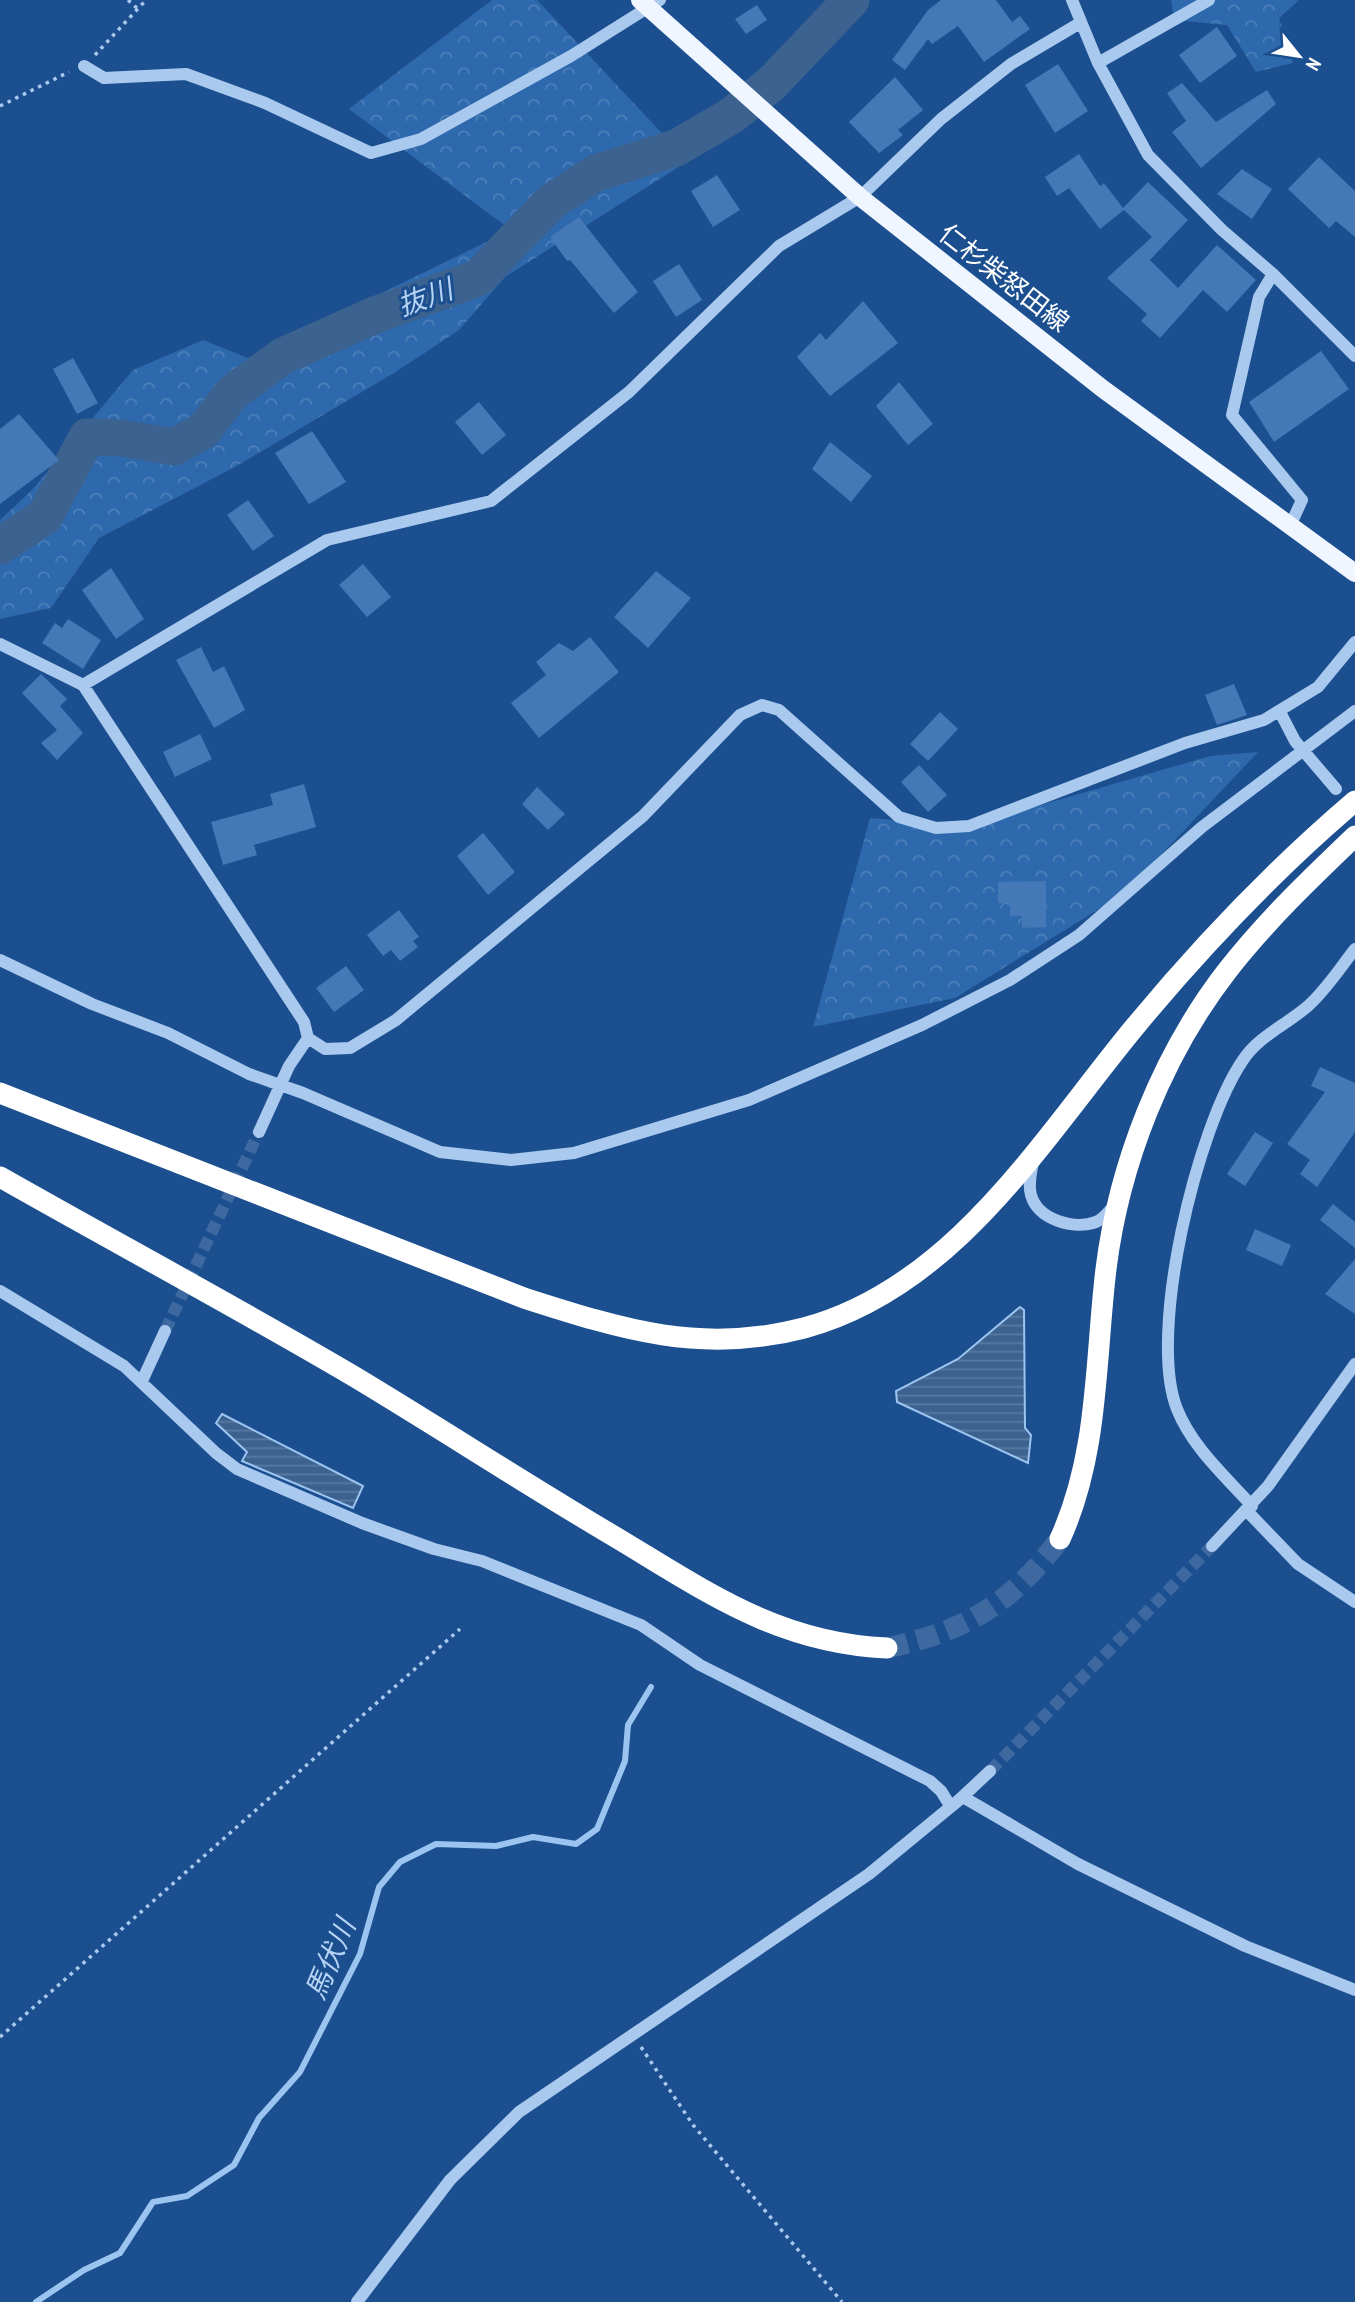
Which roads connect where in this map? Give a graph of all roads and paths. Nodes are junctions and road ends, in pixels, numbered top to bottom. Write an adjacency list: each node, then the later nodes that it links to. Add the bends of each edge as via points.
1 (128, 0): 5 (path)
2 (1072, 0): 6 (street)
3 (1209, 0): 7 (street)
4 (649, 3): 8 (street, via 571,55 421,139 371,153 265,103 186,74 104,78); 9 (main road, 仁杉柴怒田線)
5 (138, 9)
6 (1080, 23): 7 (street); 9 (street, via 1011,64 941,120)
7 (1098, 63): 10 (street, via 1148,155)
8 (84, 66)
9 (860, 197): 12 (main road, 仁杉柴怒田線, via 1104,390); 16 (street, via 779,246 629,392 491,501 327,540)
10 (1273, 274): 11 (street); 12 (street, via 1259,297 1232,415 1302,500)
11 (1355, 356)
12 (1290, 526): 13 (main road, 仁杉柴怒田線)
13 (1355, 573)
14 (1355, 642): 18 (street, via 1318,687)
15 (0, 644): 16 (street)
16 (83, 685): 25 (street, via 304,1022)
17 (1355, 711): 19 (street)
18 (1280, 712): 19 (street); 25 (street, via 969,825 936,828 899,817 779,710 762,705 740,715 643,816 396,1020 343,1049 325,1049)
19 (1303, 751): 20 (street); 26 (street, via 1202,827 1079,935 1034,966 922,1025 724,1109 574,1153 489,1159 440,1152)
20 (1336, 789)
21 (1355, 802): 29 (highway, via 1264,884 1207,945)
22 (1355, 836): 31 (highway, via 1263,928 1192,1023 1143,1121)
23 (1355, 949): 36 (street, via 1309,1005 1256,1044 1241,1063 1208,1140 1178,1245 1168,1352 1176,1407 1184,1425)
24 (0, 961): 26 (street)
25 (308, 1038): 26 (street)
26 (281, 1086): 28 (street)
27 (0, 1093): 29 (highway, via 524,1298 605,1324 674,1339 743,1338 805,1328 865,1303 956,1240)
28 (259, 1132)
29 (1035, 1151): 31 (street, via 1031,1198 1048,1216 1073,1226 1098,1221)
30 (0, 1177): 41 (highway, via 355,1377 725,1602 807,1637)
31 (1119, 1200): 37 (highway, via 1106,1267 1086,1463 1075,1506)
32 (0, 1291): 35 (street, via 86,1341)
33 (166, 1331): 35 (street)
34 (1355, 1364): 36 (street)
35 (142, 1381): 44 (street, via 237,1469 362,1523 482,1561 649,1629 700,1665 930,1781)
36 (1249, 1508): 38 (street); 39 (street, via 1298,1564)
37 (1060, 1539)
38 (1212, 1546)
39 (1355, 1602)
40 (460, 1629): 47 (path)
41 (887, 1648)
42 (990, 1771): 43 (street)
43 (963, 1797): 44 (street); 45 (street, via 1077,1864 1245,1946)
44 (951, 1807): 46 (street, via 869,1874)
45 (1355, 1990)
46 (632, 2034): 48 (street, via 519,2112 450,2180); 49 (path, via 693,2125)
47 (0, 2037)
48 (357, 2302)
49 (842, 2302)

